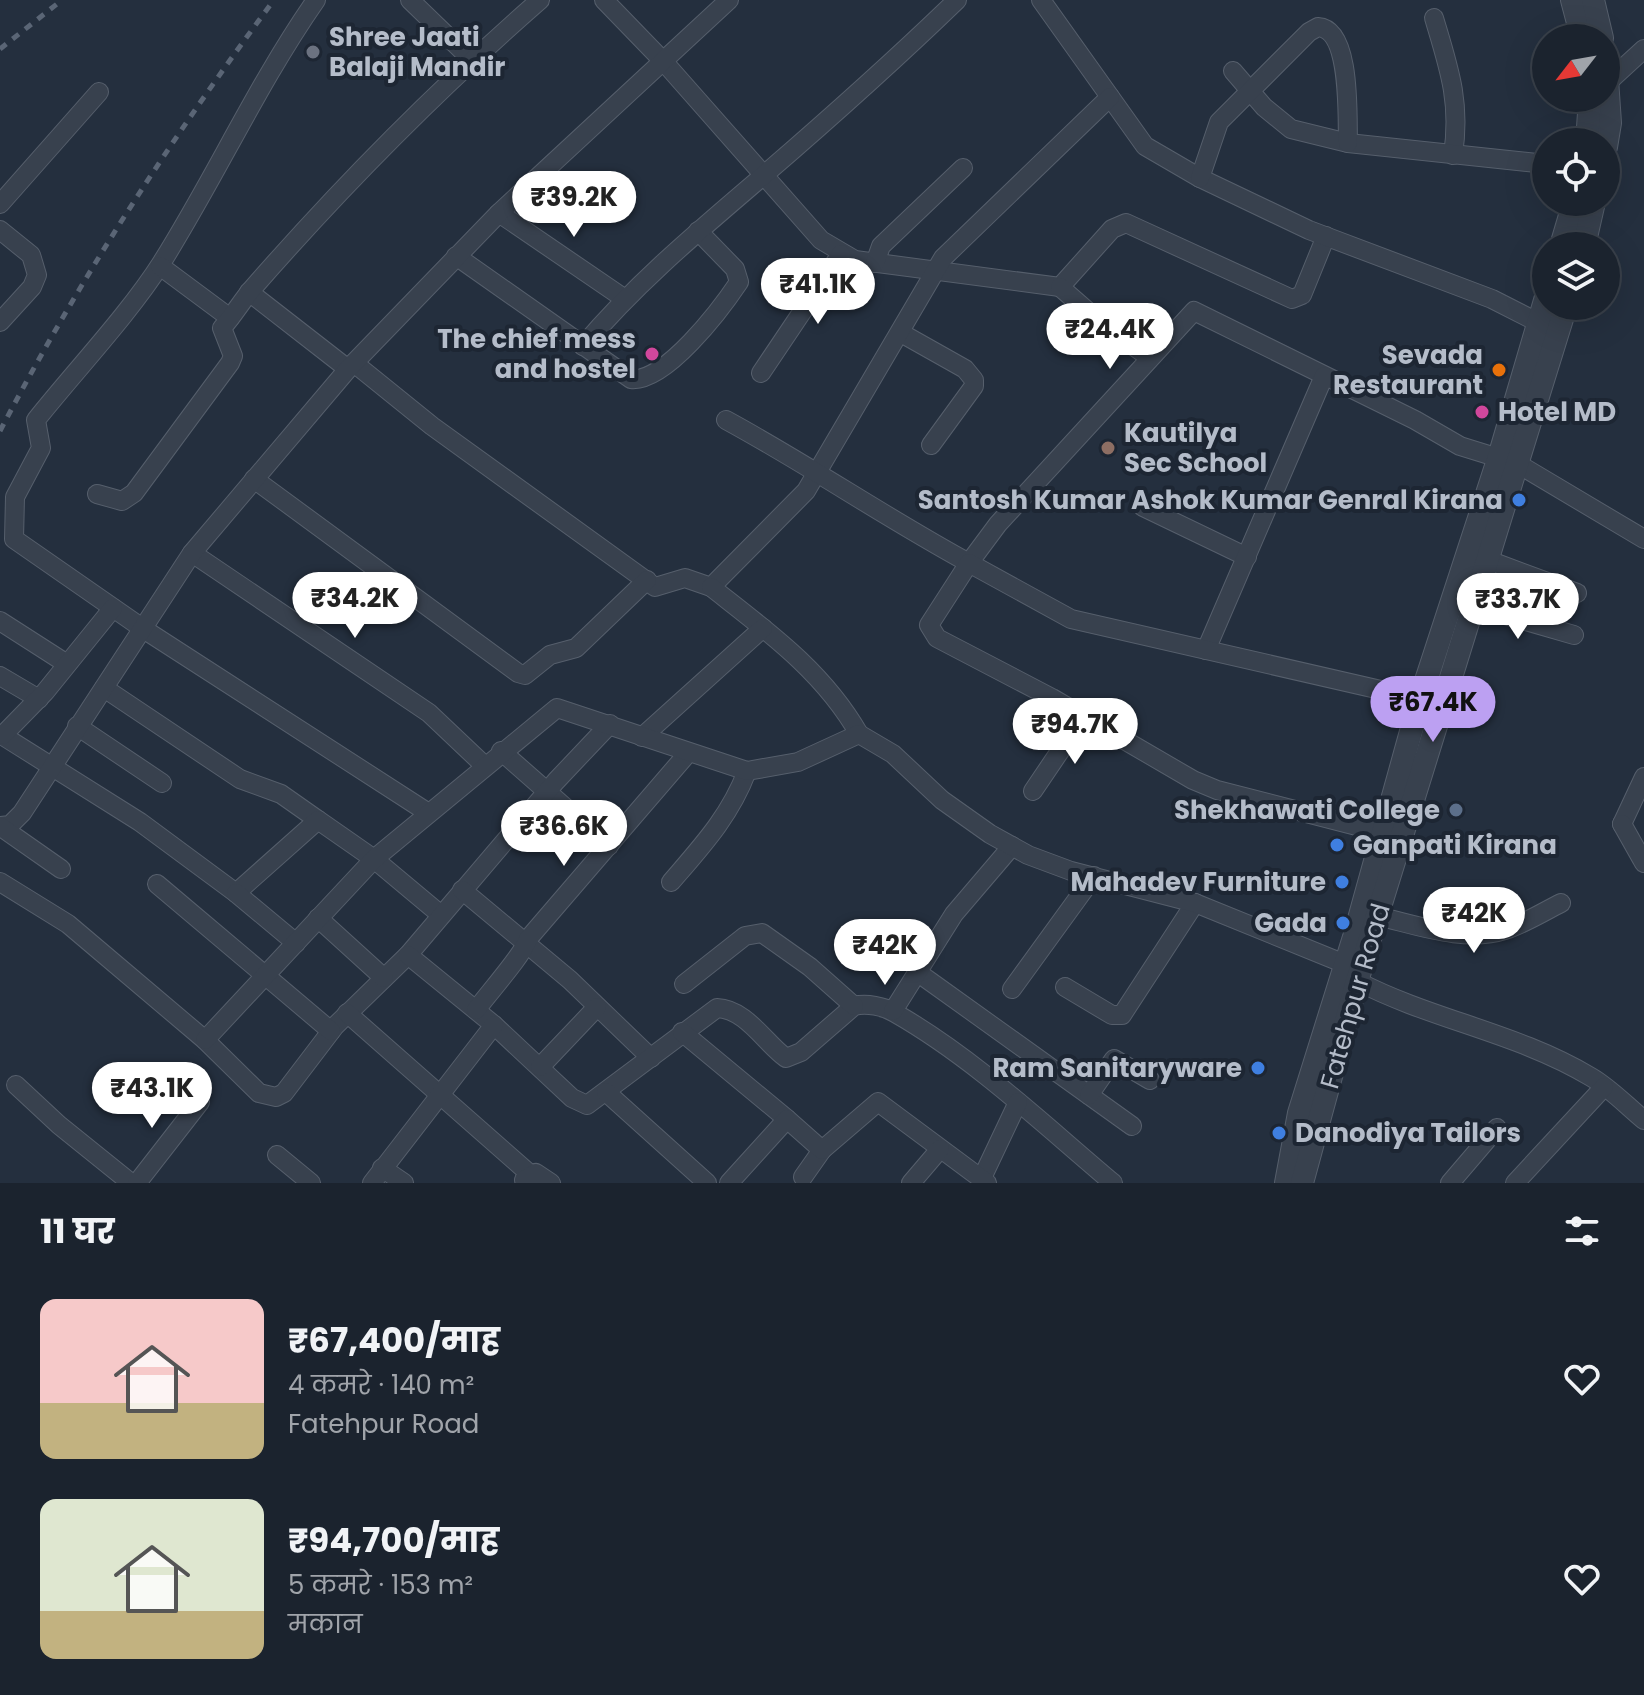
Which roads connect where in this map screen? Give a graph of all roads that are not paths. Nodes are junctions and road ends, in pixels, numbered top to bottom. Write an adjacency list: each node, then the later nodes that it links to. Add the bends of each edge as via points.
1 (316, 0): 35 (street, via 287,41)
2 (410, 0): 14 (street)
3 (540, 0): 14 (street)
4 (604, 0): 15 (street)
5 (729, 0): 15 (street)
6 (957, 0): 25 (street)
7 (1572, 0): 11 (street)
8 (1593, 0): 12 (street)
9 (1043, 1): 20 (street)
10 (1434, 18): 22 (street, via 1455,87 1459,119)
11 (1578, 24)
12 (1599, 24)
13 (1644, 49): 16 (street)
14 (472, 60): 38 (street)
15 (664, 62): 25 (street); 28 (street)
16 (1620, 65)
17 (1233, 71): 18 (street)
18 (1250, 91): 21 (street, via 1291,129); 21 (street, via 1309,32 1326,27 1343,55); 26 (street, via 1219,122)
19 (99, 92): 27 (street)
20 (1110, 97): 26 (street, via 1145,146); 36 (street, via 943,258)
21 (1348, 143): 22 (street)
22 (1453, 155): 23 (street)
23 (1532, 163)
24 (963, 168): 34 (street, via 881,246)
25 (765, 174): 30 (street); 32 (street, via 821,240)
26 (1200, 178): 31 (street)
27 (0, 204)
28 (499, 213): 33 (street); 39 (street)
29 (0, 230): 43 (street, via 31,255 37,275)
30 (698, 231): 39 (street); 46 (street, via 735,269 739,282 665,367 641,381 631,379)
31 (1326, 236): 37 (street, via 1302,295 1292,299 1126,223 1112,229); 44 (street, via 1492,299)
32 (841, 254): 34 (street); 49 (street)
33 (456, 256): 46 (street); 48 (street)
34 (875, 263): 36 (street)
35 (160, 266): 40 (street); 67 (street, via 36,420 41,448 15,497 14,539)
36 (935, 272): 37 (street); 45 (street)
37 (1060, 287): 47 (street)
38 (249, 292): 40 (street); 48 (street)
39 (625, 299): 46 (street)
40 (230, 318): 56 (street, via 222,328 233,356 230,363 134,493 122,501)
41 (1548, 320): 44 (street)
42 (1555, 320): 44 (street, Fatehpur Road)
43 (0, 322)
44 (1549, 328): 53 (street, Fatehpur Road)
45 (901, 333): 52 (street, via 965,369 974,380); 54 (street)
46 (583, 346)
47 (1150, 358): 50 (street, via 1194,311); 62 (street, via 998,524)
48 (351, 366): 55 (street); 63 (street)
49 (761, 373)
50 (1324, 376): 53 (street, via 1460,446); 60 (street)
51 (726, 420): 54 (street)
52 (931, 445)
53 (1509, 461): 58 (street); 61 (street, Fatehpur Road); 77 (street)
54 (817, 469): 62 (street); 64 (street, via 806,491)
55 (254, 479): 59 (street); 63 (street, via 525,675 550,655 576,648)
56 (97, 494)
57 (1143, 507): 60 (street)
58 (1644, 539)
59 (192, 553): 70 (street, via 151,612); 86 (street, via 429,713)
60 (1247, 557): 72 (street)
61 (1488, 560): 65 (street); 66 (street, Fatehpur Road)
62 (969, 563): 72 (street, via 1071,619); 78 (street, via 931,618 931,632)
63 (647, 580): 64 (street, via 655,587 693,579)
64 (711, 587): 69 (street)
65 (1577, 593)
66 (1474, 606): 71 (street); 113 (street, Fatehpur Road)
67 (113, 608): 70 (street); 73 (street)
68 (0, 621): 73 (street)
69 (763, 628): 82 (street, via 803,659); 83 (street)
70 (145, 630): 75 (street); 93 (street)
71 (1574, 635)
72 (1206, 650): 77 (street)
73 (67, 664): 76 (street)
74 (0, 676): 76 (street)
75 (104, 688): 80 (street); 94 (street, via 240,779 281,794)
76 (39, 699): 81 (street)
77 (1420, 699): 97 (street)
78 (1083, 717): 92 (street); 97 (street, via 1217,790)
79 (610, 724): 83 (street); 84 (street, via 557,708); 91 (street)
80 (77, 726): 87 (street); 90 (street)
81 (1, 734): 87 (street)
82 (859, 734): 88 (street, via 798,762); 100 (street, via 893,754 942,800)
83 (642, 737): 85 (street)
84 (501, 751): 86 (street); 91 (street)
85 (688, 753): 88 (street); 99 (street)
86 (485, 766): 93 (street)
87 (50, 768): 96 (street, via 16,821); 109 (street, via 140,822)
88 (747, 771): 106 (street, via 722,823)
89 (1644, 777): 95 (street)
90 (162, 783)
91 (547, 791): 99 (street); 108 (street)
92 (1033, 791)
93 (427, 812): 101 (street)
94 (318, 820): 101 (street); 109 (street)
95 (1622, 824): 98 (street); 102 (street)
96 (0, 827): 103 (street)
97 (1384, 833): 119 (street)
98 (1644, 834)
99 (609, 846): 116 (street)
100 (1012, 846): 104 (street); 118 (street, via 954,914)
101 (374, 859): 112 (street); 114 (street)
102 (1644, 863)
103 (61, 869)
104 (1094, 876): 110 (street); 124 (street)
105 (0, 882): 133 (street, via 68,924)
106 (671, 882)
107 (157, 884): 120 (street)
108 (462, 890): 112 (street); 116 (street)
109 (236, 893): 115 (street)
110 (1195, 903): 119 (street); 123 (street, via 1122,1015 1112,1015)
111 (1561, 903): 113 (street, via 1506,930 1483,935)
112 (441, 915): 117 (street)
113 (1377, 916): 119 (street, Fatehpur Road)
114 (318, 918): 115 (street); 121 (street)
115 (296, 943): 120 (street)
116 (527, 943): 126 (street); 127 (street)
117 (408, 955): 121 (street); 127 (street)
118 (917, 972): 128 (street); 140 (street)
119 (1351, 973): 138 (street, via 1402,1005 1515,1040); 163 (street, via 1299,1113); 164 (street, Fatehpur Road)
120 (266, 974): 131 (street); 133 (street)
121 (384, 978): 129 (street)
122 (684, 984): 125 (street, via 745,936 762,933)
123 (1065, 987)
124 (1012, 989)
125 (854, 1006): 128 (street, via 864,1003); 132 (street, via 794,1057 786,1058 724,1008 707,1012)
126 (597, 1007): 134 (street); 135 (street)
127 (476, 1010): 130 (street)
128 (893, 1011): 143 (street)
129 (347, 1013): 131 (street); 141 (street)
130 (494, 1025): 135 (street); 141 (street)
131 (331, 1031): 133 (street, via 276,1097 259,1093)
132 (682, 1032): 134 (street); 144 (street)
133 (205, 1040)
134 (651, 1058): 139 (street)
135 (540, 1067): 139 (street, via 579,1103 587,1105)
136 (1150, 1080): 140 (street, via 1114,1059)
137 (16, 1085): 155 (street)
138 (1604, 1087): 145 (street); 166 (street)
139 (606, 1092): 159 (street)
140 (1089, 1095): 146 (street)
141 (439, 1096): 151 (street); 153 (street)
142 (200, 1102): 155 (street)
143 (1018, 1102): 154 (street); 162 (street)
144 (787, 1119): 149 (street); 160 (street)
145 (1644, 1120)
146 (1132, 1126)
147 (1497, 1128): 165 (street)
148 (940, 1149): 149 (street, via 878,1102); 154 (street); 161 (street)
149 (822, 1150): 152 (street)
150 (277, 1155): 156 (street)
151 (377, 1175): 157 (street)
152 (803, 1177)
153 (526, 1179): 158 (street, via 542,1175)
154 (984, 1181)
155 (134, 1183)
156 (311, 1183)
157 (404, 1183)
158 (551, 1183)
159 (707, 1183)
160 (729, 1183)
161 (911, 1183)
162 (1113, 1183)
163 (1286, 1183)
164 (1302, 1183)
165 (1450, 1183)
166 (1515, 1183)

